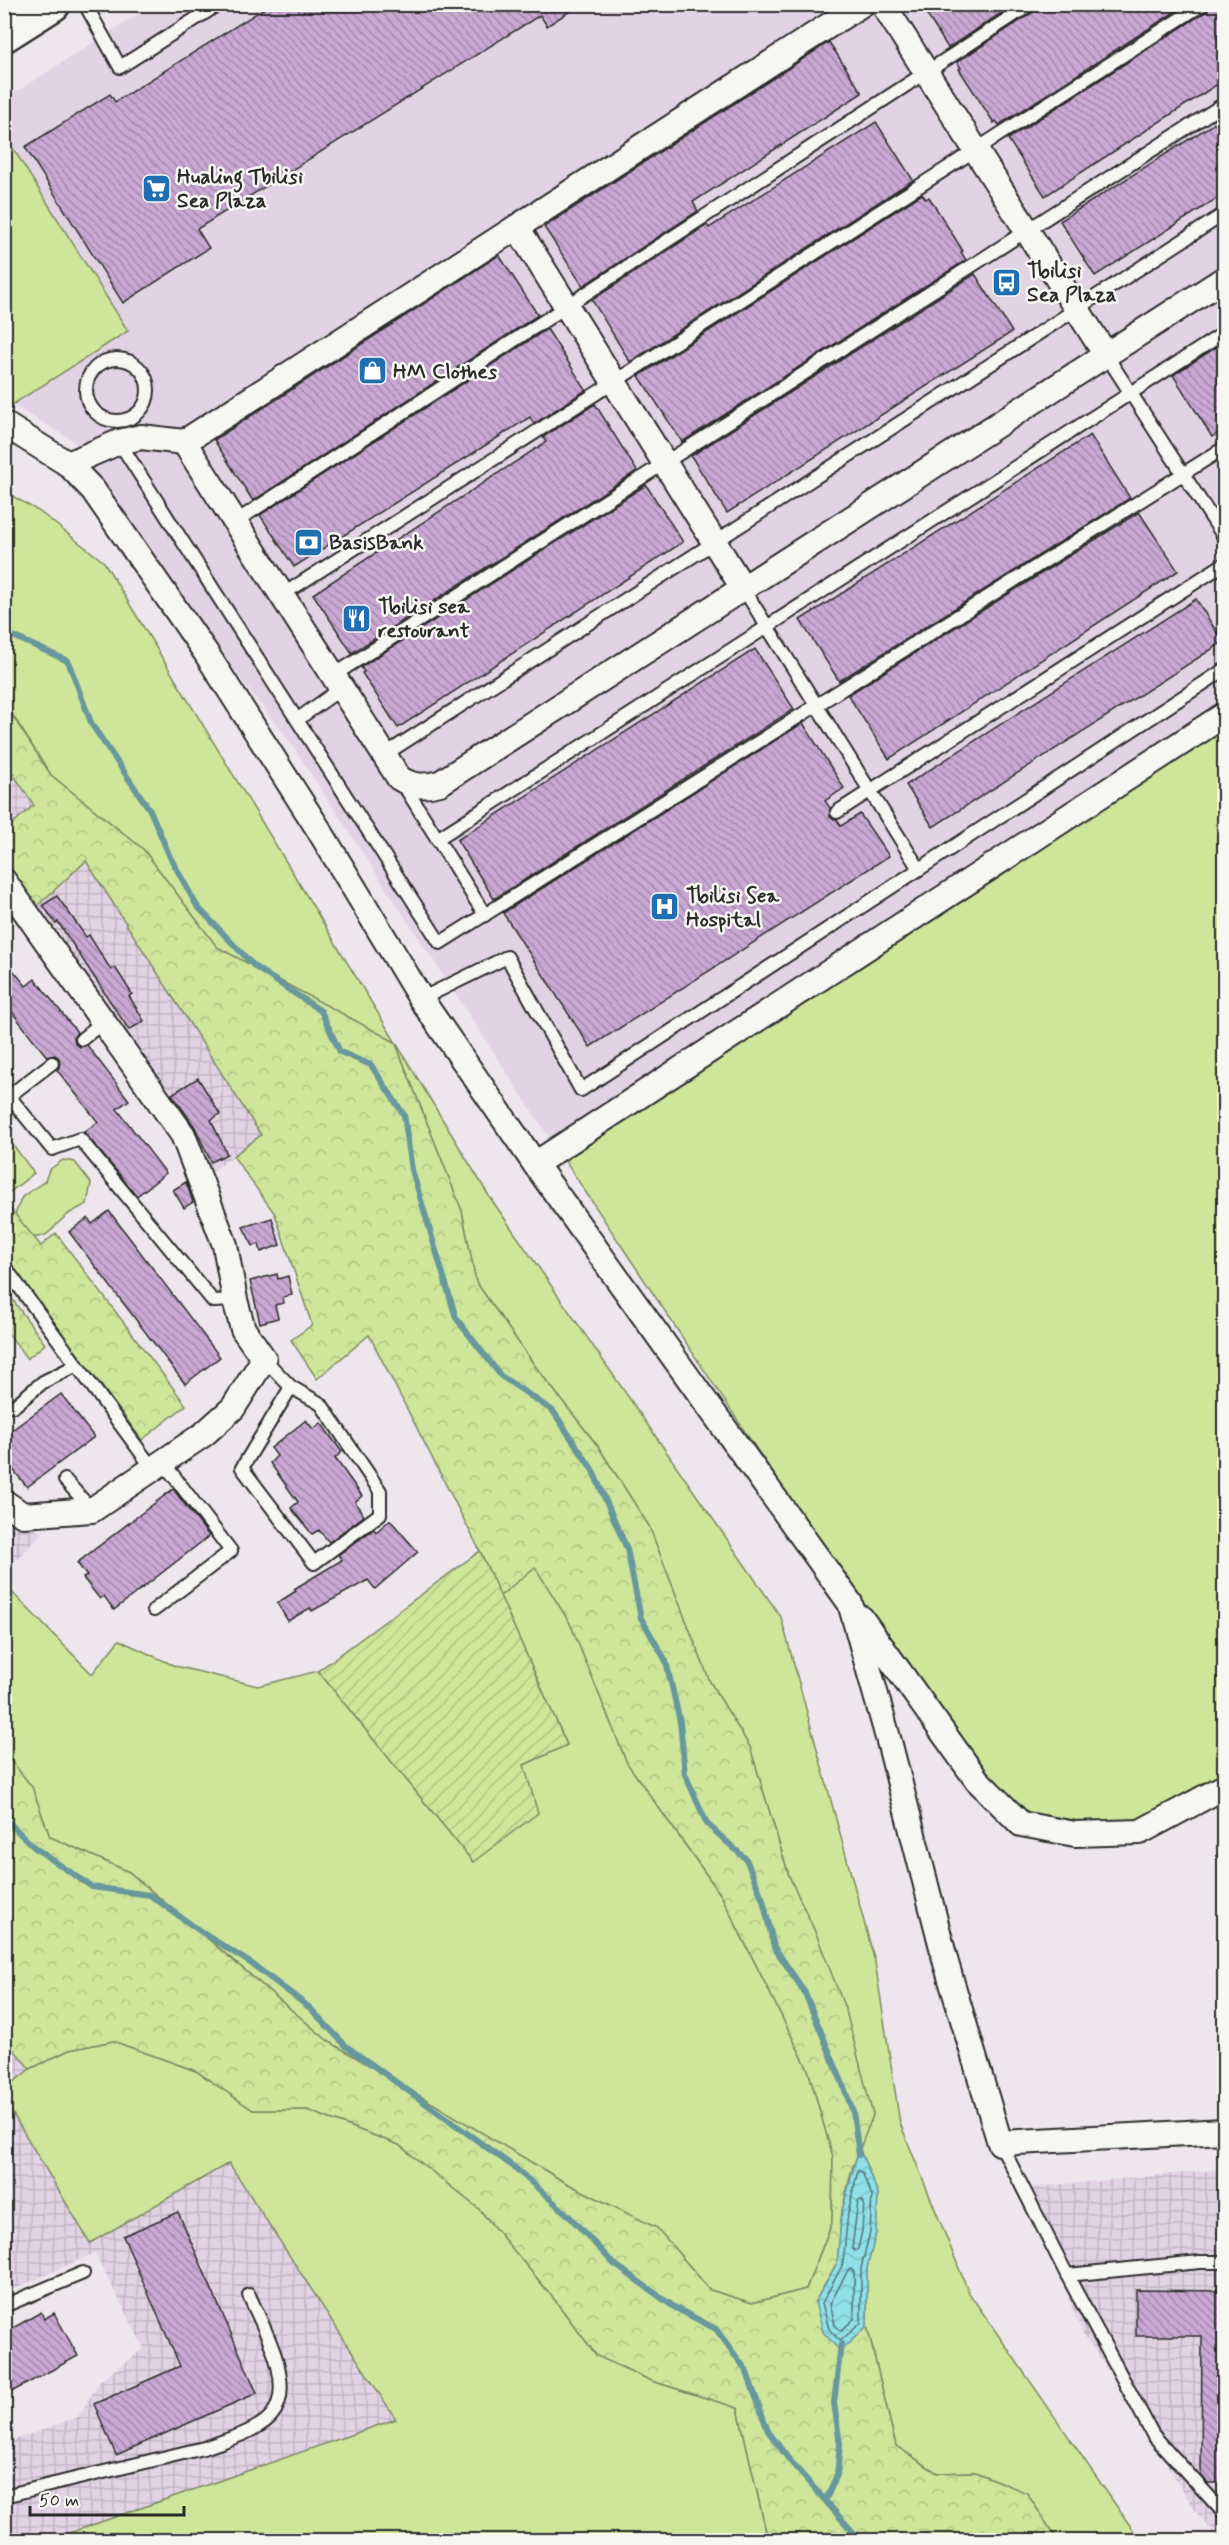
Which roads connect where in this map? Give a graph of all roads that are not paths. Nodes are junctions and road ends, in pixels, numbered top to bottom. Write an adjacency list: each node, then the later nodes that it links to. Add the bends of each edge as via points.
1 (53, 4): 8 (main road)
2 (85, 4): 3 (lane, via 120,67)
3 (219, 4)
4 (862, 4): 13 (street)
5 (883, 4): 9 (street)
6 (1031, 4): 9 (lane)
7 (1203, 4): 11 (lane)
8 (4, 35)
9 (926, 73): 11 (street); 16 (lane)
10 (1224, 104): 14 (lane)
11 (976, 150): 14 (street); 20 (lane)
12 (1224, 214): 17 (lane)
13 (517, 227): 16 (street); 24 (street)
14 (1027, 231): 17 (street); 26 (lane)
15 (1224, 279): 19 (street)
16 (566, 307): 20 (street); 29 (lane)
17 (1077, 309): 19 (street); 31 (lane)
18 (1224, 333): 21 (lane)
19 (1106, 355): 21 (lane); 33 (street)
20 (614, 382): 26 (street); 34 (lane)
21 (1131, 393): 28 (lane); 35 (lane)
22 (4, 424): 27 (street)
23 (131, 432): 23 (lane, via 146,400 146,380 134,364 115,358 90,374 86,384 89,404 103,418 124,420); 24 (street); 27 (street); 40 (lane)
24 (184, 442): 29 (street)
25 (1224, 448): 28 (lane)
26 (665, 463): 31 (street); 37 (lane)
27 (68, 464): 50 (street, via 93,490 206,653)
28 (1183, 474): 30 (lane); 38 (lane)
29 (235, 522): 34 (street)
30 (1224, 537)
31 (714, 542): 33 (street); 41 (lane)
32 (1224, 564): 43 (lane)
33 (743, 588): 35 (lane); 42 (street, via 440,783 425,787)
34 (282, 595): 37 (street)
35 (767, 627): 38 (lane); 45 (lane)
36 (1224, 670): 46 (lane)
37 (338, 682): 40 (lane); 41 (street)
38 (817, 706): 43 (lane); 49 (lane)
39 (1224, 715): 55 (street)
40 (298, 719): 49 (lane, via 440,943)
41 (384, 755): 42 (street)
42 (399, 778): 45 (lane)
43 (870, 790): 44 (lane); 46 (lane)
44 (837, 812)
45 (437, 839): 49 (lane)
46 (919, 869): 50 (lane, via 580,1090 507,957)
47 (4, 881): 48 (street)
48 (12, 907): 51 (street)
49 (485, 915)
50 (421, 999): 55 (street)
51 (104, 1021): 52 (lane); 57 (street, via 183,1135 225,1245)
52 (82, 1039)
53 (52, 1063): 54 (lane)
54 (7, 1093): 57 (lane, via 52,1149 80,1139 213,1301)
55 (535, 1164): 66 (street)
56 (4, 1266): 59 (lane)
57 (235, 1300): 58 (street, via 243,1329)
58 (264, 1359): 60 (lane); 62 (street, via 233,1408)
59 (77, 1365): 61 (lane, via 43,1382); 62 (lane)
60 (291, 1388): 60 (lane, via 242,1468 314,1563 380,1514 380,1491 321,1404)
61 (14, 1406)
62 (158, 1466): 65 (street); 67 (lane, via 231,1551)
63 (66, 1480): 65 (lane)
64 (4, 1502): 65 (street, via 23,1515)
65 (93, 1510)
66 (850, 1603): 68 (street, via 977,1780 1021,1824 1075,1834 1140,1832); 70 (street, via 946,1963)
67 (154, 1610)
68 (1224, 1787)
69 (1224, 2131): 70 (street)
70 (1000, 2143): 73 (lane)
71 (1224, 2262): 73 (lane)
72 (83, 2273): 75 (lane)
73 (1067, 2275): 77 (lane, via 1153,2435)
74 (249, 2295): 76 (lane, via 280,2368 279,2404 270,2417 236,2437 204,2448)
75 (4, 2306)
76 (4, 2496)
77 (1224, 2513)

